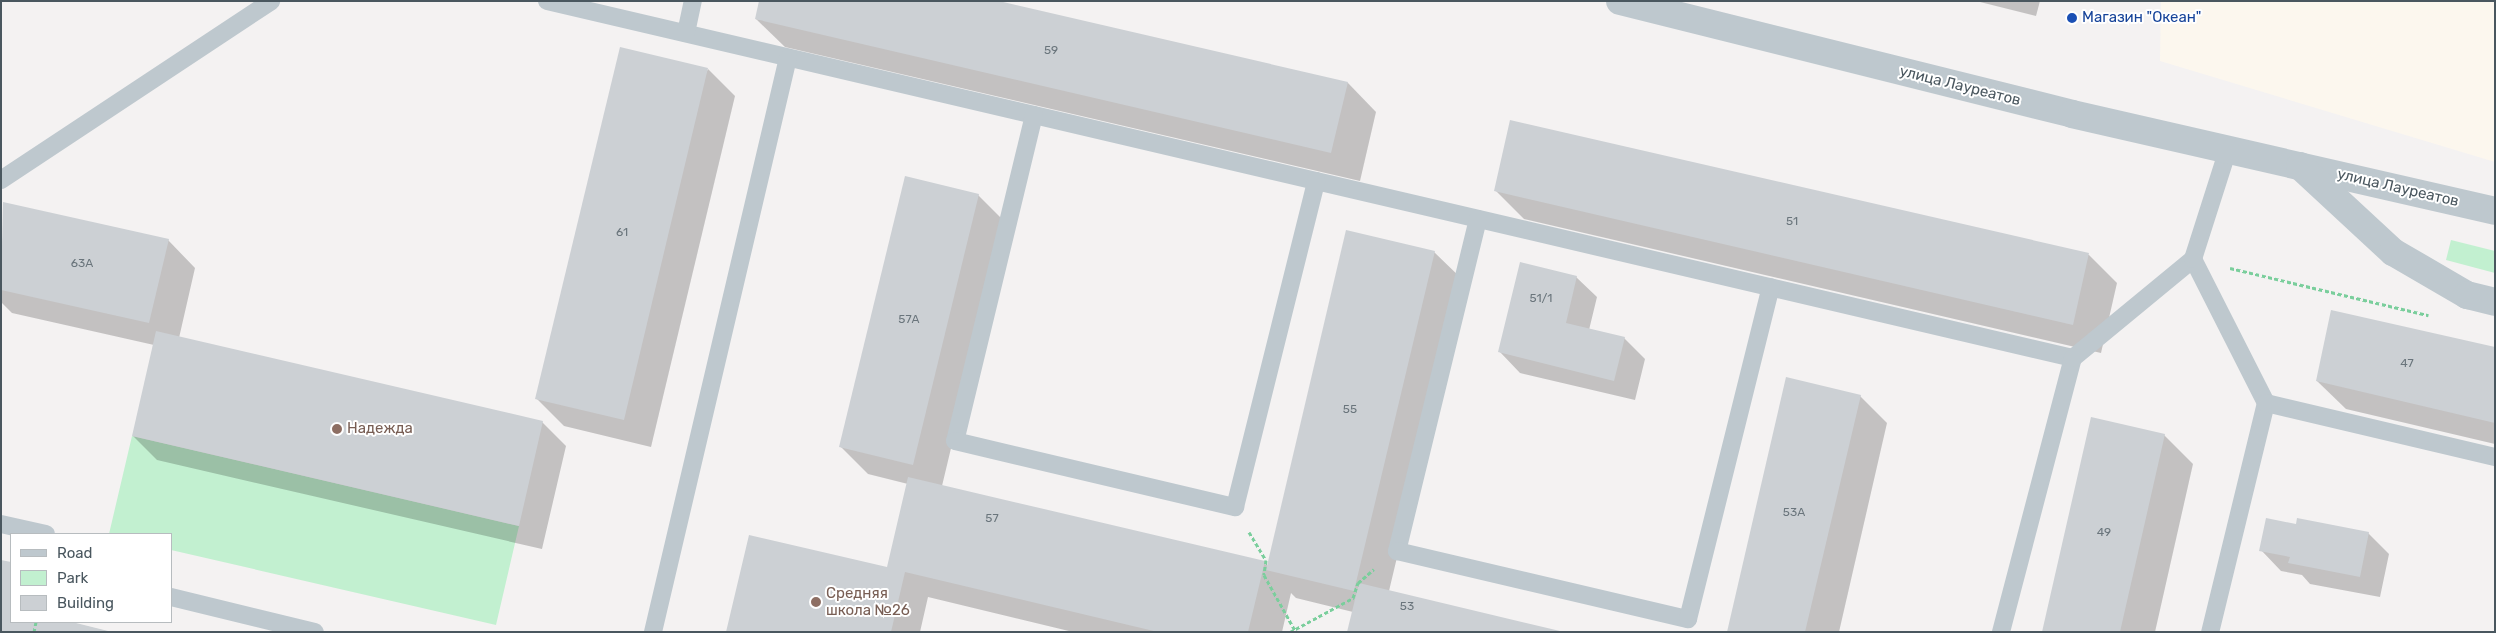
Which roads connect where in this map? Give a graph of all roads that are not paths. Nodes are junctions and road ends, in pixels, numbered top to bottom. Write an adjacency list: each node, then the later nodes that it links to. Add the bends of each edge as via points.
1 (271, 1): 10 (lane)
2 (547, 1): 5 (lane)
3 (693, 1): 5 (lane)
4 (1620, 1): 8 (street, улица Лауреатов, via 2072,114)
5 (686, 34): 6 (lane)
6 (788, 58): 7 (lane); 24 (lane)
7 (1034, 115): 11 (lane); 11 (lane, via 955,441 1235,507)
8 (2228, 149): 9 (street, улица Лауреатов); 14 (lane)
9 (2300, 166): 12 (street, улица Лауреатов); 16 (street, улица Лауреатов, via 2393,252 2467,294)
10 (1, 180)
11 (1316, 181): 13 (lane)
12 (2495, 211)
13 (1478, 219): 15 (lane); 15 (lane, via 1396,550 1688,619)
14 (2193, 259): 17 (lane); 18 (lane)
15 (1771, 287): 17 (lane)
16 (2495, 302)
17 (2073, 358): 25 (lane)
18 (2266, 403): 19 (lane); 26 (lane)
19 (2495, 457)
20 (1, 524): 21 (lane)
21 (42, 533)
22 (172, 597): 23 (lane)
23 (315, 632)
24 (653, 632)
25 (2001, 632)
26 (2210, 632)

